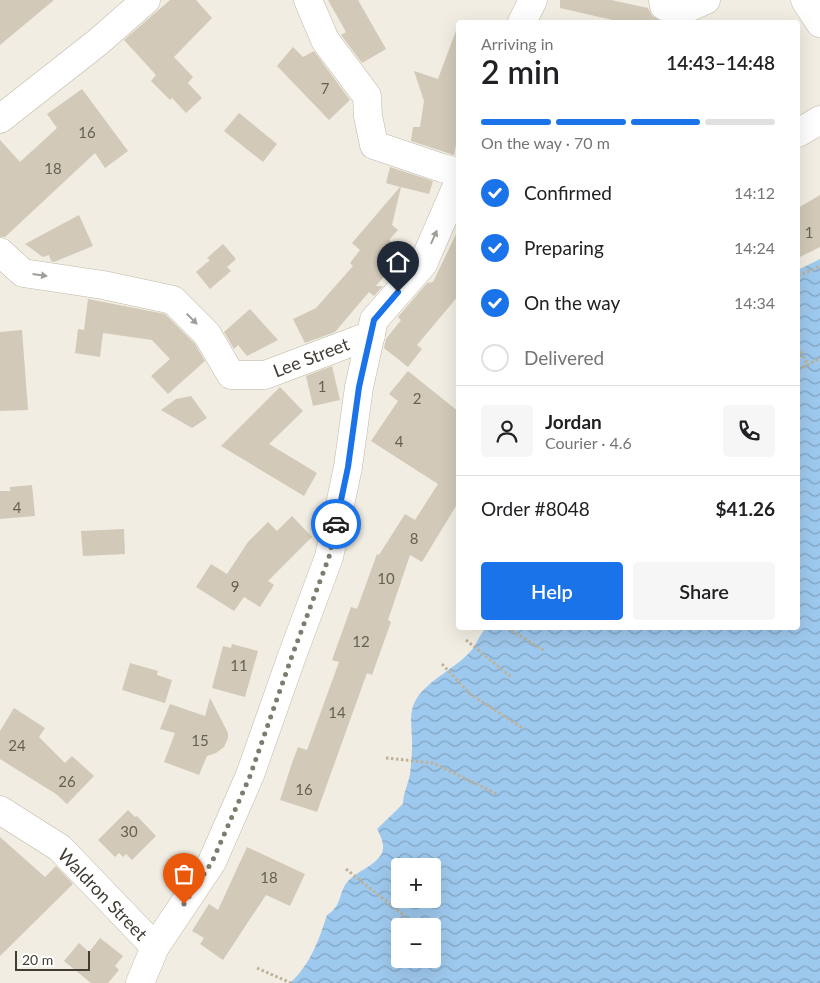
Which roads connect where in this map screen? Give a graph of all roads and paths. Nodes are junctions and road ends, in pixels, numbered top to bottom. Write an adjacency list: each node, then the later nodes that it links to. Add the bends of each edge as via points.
1 (146, 0): 7 (street)
2 (308, 0): 10 (street, via 325,40 367,96 374,145)
3 (533, 0): 6 (street)
4 (706, 0): 5 (street)
5 (674, 10)
6 (523, 20)
7 (0, 119)
8 (820, 120): 9 (street)
9 (800, 132)
10 (456, 171)
11 (456, 188): 15 (street, Lee Street, one-way to 11, via 374,320 423,264)
12 (0, 252): 15 (street, Lee Street, one-way to 15, via 22,273 103,284 173,300 207,334 232,375 265,375)
13 (820, 266): 14 (path)
14 (800, 275)
15 (371, 335): 31 (street, via 329,557 250,776 212,862)
16 (800, 350): 18 (path)
17 (820, 358): 18 (path)
18 (808, 364): 19 (path)
19 (800, 369)
20 (510, 630): 22 (path)
21 (466, 640): 24 (path)
22 (545, 651)
23 (442, 664): 25 (path, via 470,694)
24 (511, 677)
25 (524, 729)
26 (386, 758): 27 (path, via 433,763)
27 (497, 794)
28 (0, 810): 31 (street, Waldron Street, via 60,848)
29 (346, 869): 30 (path)
30 (406, 917)
31 (155, 947): 33 (street)
32 (257, 968): 34 (path)
33 (140, 983)
34 (291, 983)

